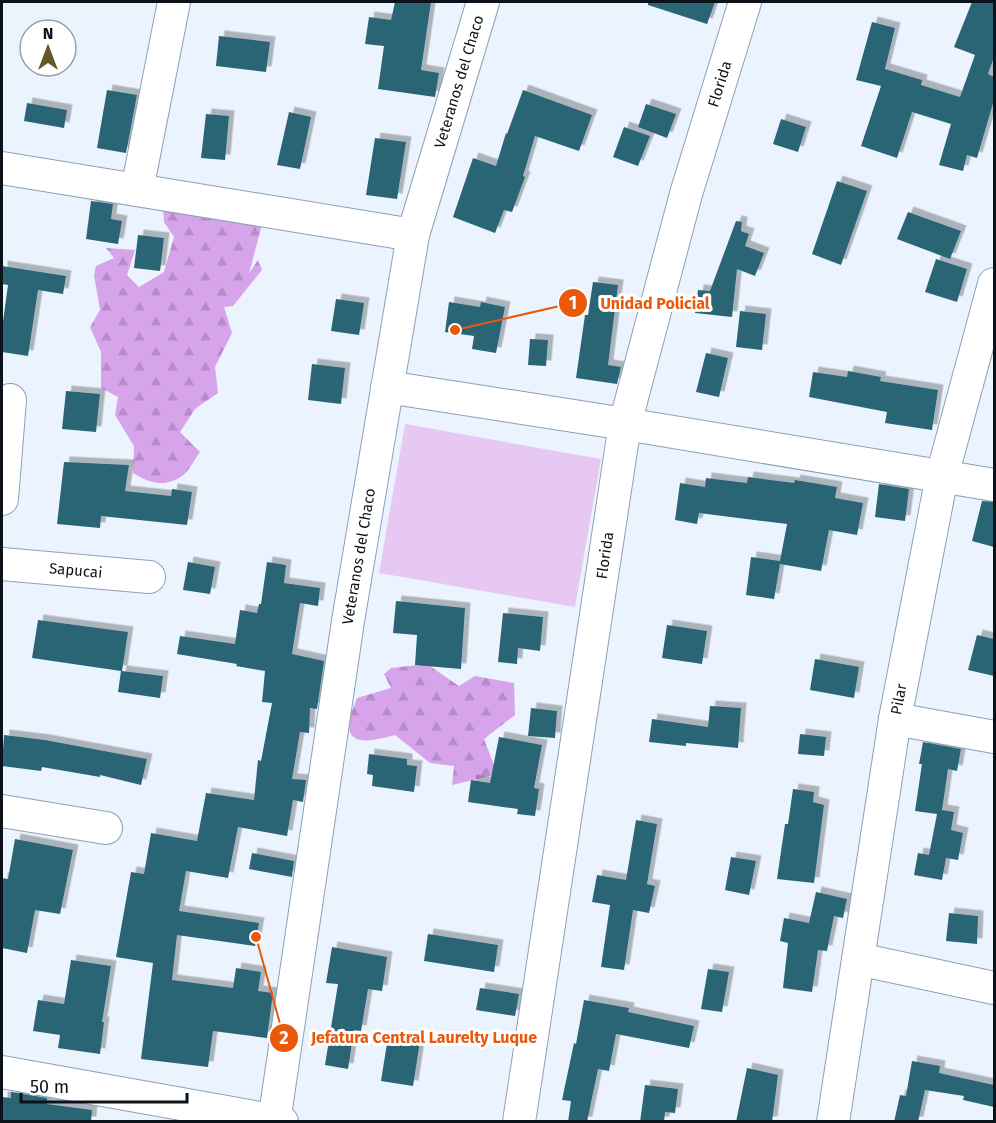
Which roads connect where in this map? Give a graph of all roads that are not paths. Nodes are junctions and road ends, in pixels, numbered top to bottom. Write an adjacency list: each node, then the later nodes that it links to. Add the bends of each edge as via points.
1 (174, 2): 5 (street)
2 (483, 2): 6 (street, Veteranos del Chaco)
3 (746, 2): 10 (street, Florida, via 686,194)
4 (2, 168): 5 (street)
5 (137, 190): 6 (street)
6 (413, 235): 8 (street, Veteranos del Chaco)
7 (994, 284): 11 (street, Pilar)
8 (387, 387): 10 (street); 23 (street, Veteranos del Chaco, via 348,621)
9 (10, 400): 13 (street)
10 (625, 424): 11 (street); 24 (street, Florida)
11 (942, 476): 12 (street); 16 (street, Pilar)
12 (994, 485)
13 (2, 499)
14 (2, 564): 15 (street, Sapucai)
15 (149, 577)
16 (895, 719): 17 (street); 20 (street, Pilar)
17 (994, 736)
18 (2, 811): 19 (street)
19 (106, 828)
20 (858, 959): 21 (street); 25 (street, Pilar)
21 (994, 988)
22 (2, 1072): 23 (street)
23 (277, 1121)
24 (519, 1122)
25 (833, 1122)

